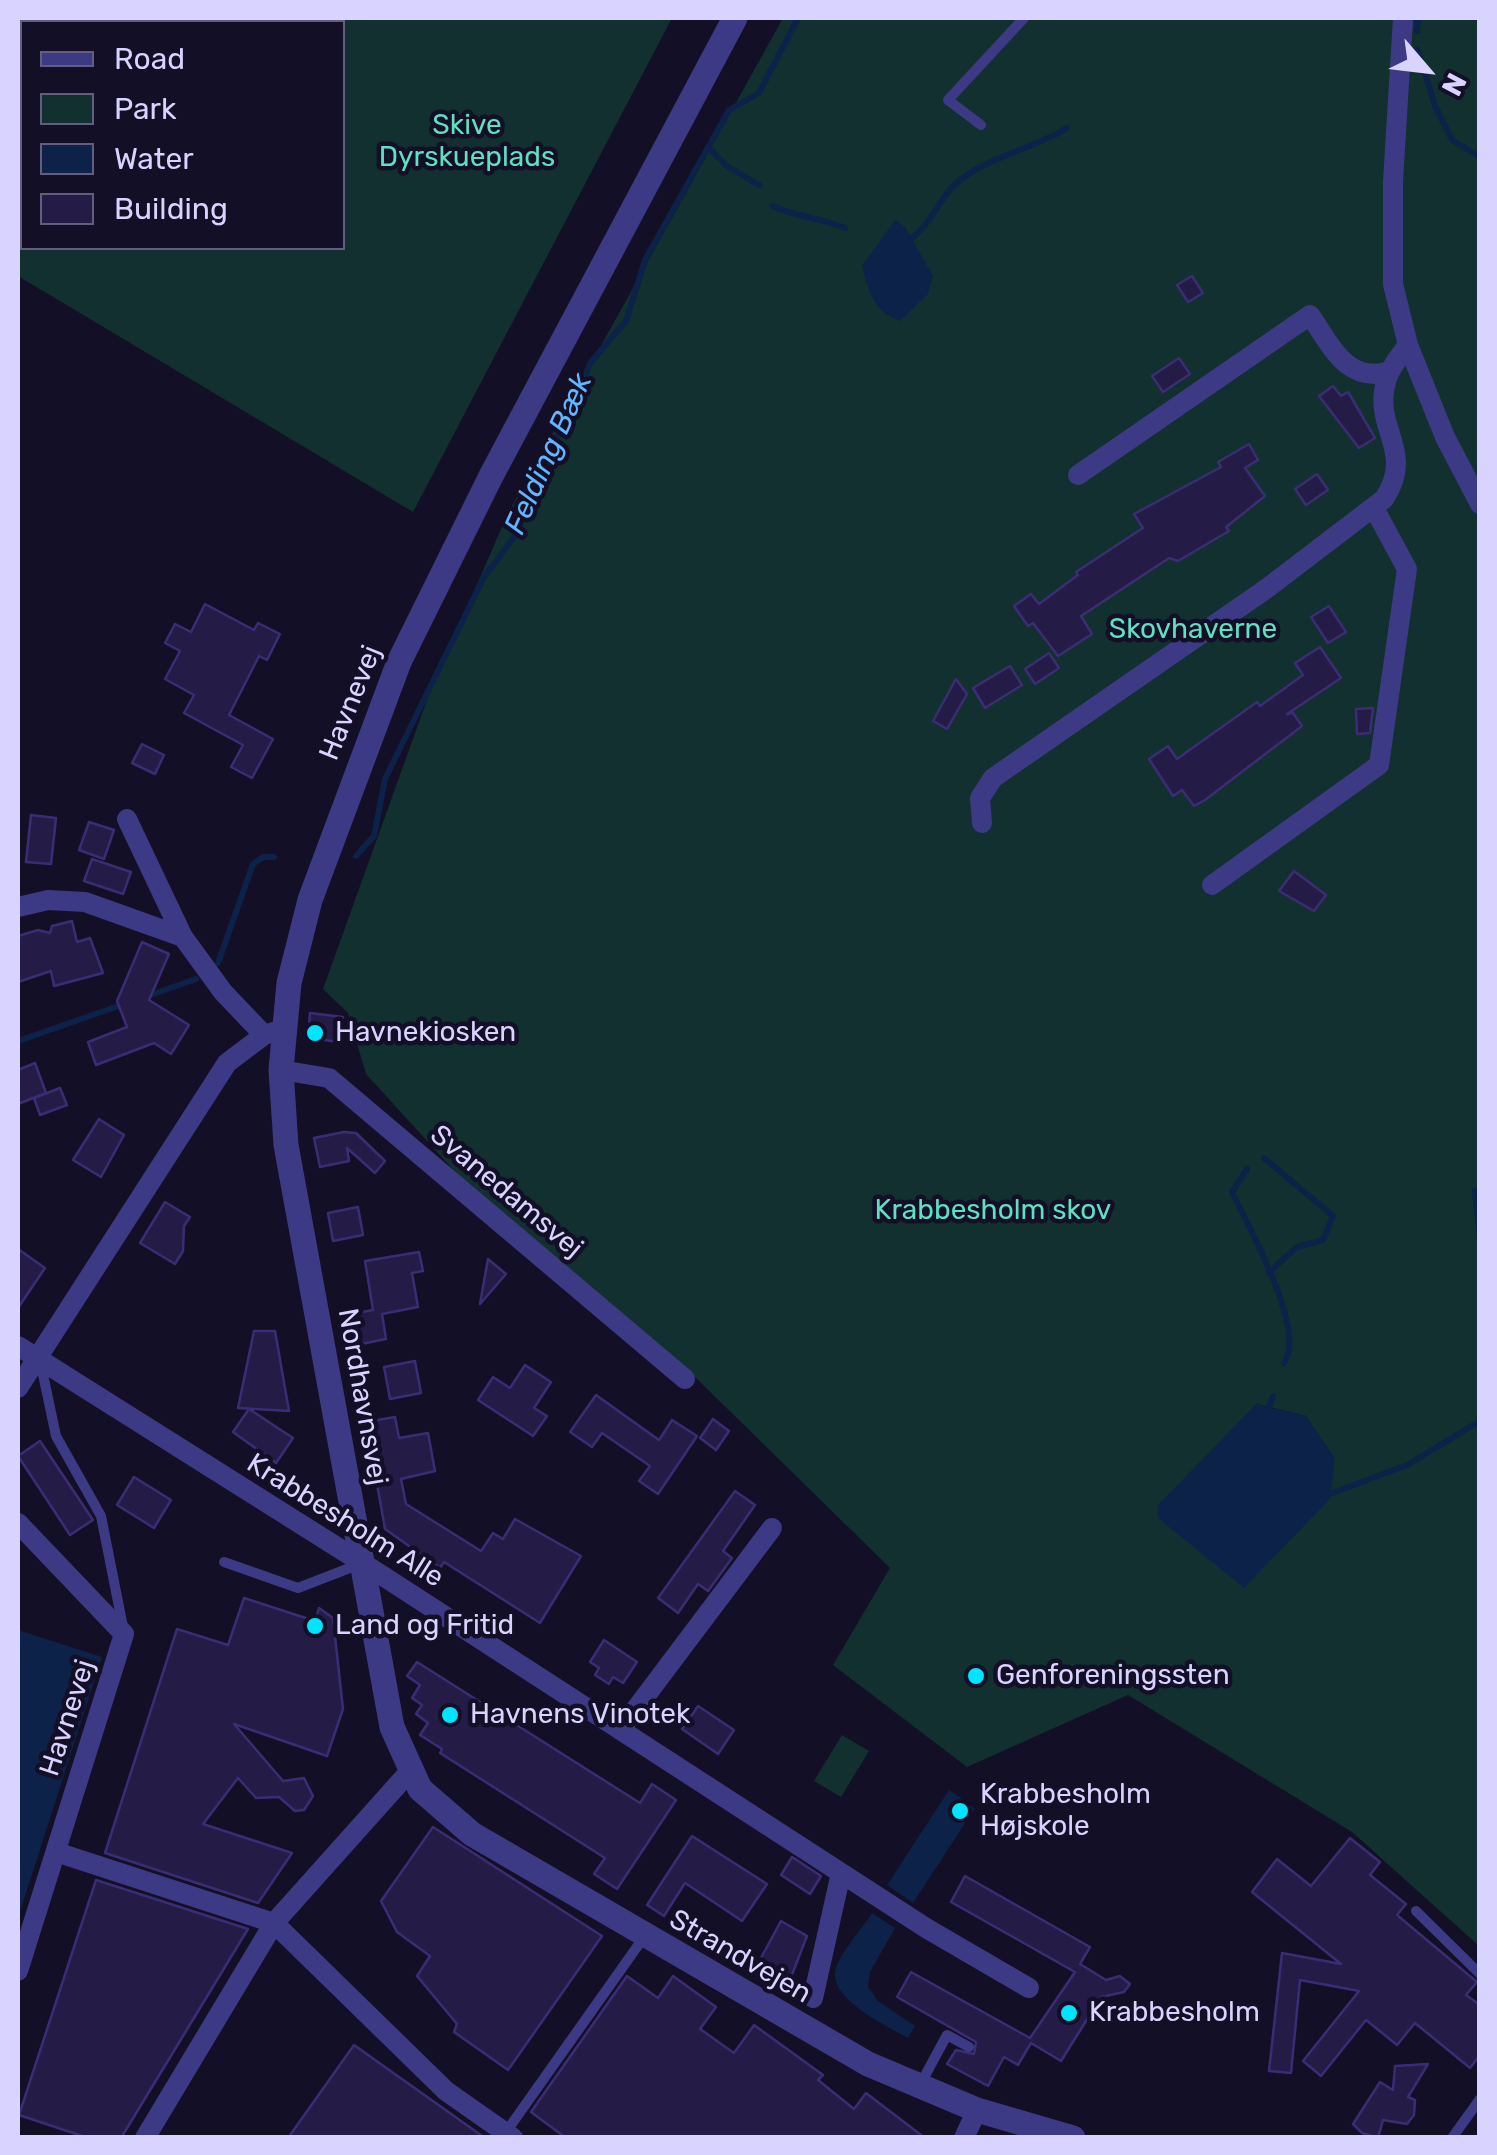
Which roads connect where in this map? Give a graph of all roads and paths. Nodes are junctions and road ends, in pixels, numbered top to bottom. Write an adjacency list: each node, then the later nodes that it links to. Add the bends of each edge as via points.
1 (735, 18): 15 (street, Havnevej, via 398,662 310,900)
2 (1024, 18): 4 (lane, via 948,100)
3 (1403, 18): 5 (street, via 1393,284)
4 (982, 125)
5 (1408, 344): 6 (street); 8 (street)
6 (1390, 371): 7 (street, via 1373,377 1353,372 1310,314); 9 (street, via 1384,402 1397,470 1392,488)
7 (1078, 475)
8 (1480, 504)
9 (1374, 508): 11 (street, via 993,778 980,798); 12 (street, via 1407,569 1379,765)
10 (127, 819): 14 (street)
11 (982, 823)
12 (1212, 884)
13 (18, 907): 14 (street, via 86,902)
14 (183, 937): 15 (street, via 223,992)
15 (274, 1032): 16 (street, Nordhavnsvej); 18 (street, via 228,1063)
16 (281, 1070): 19 (street, Svanedamsvej, via 329,1078); 24 (street, Nordhavnsvej, via 292,1179)
17 (18, 1346): 18 (street, Krabbesholm Alle)
18 (40, 1359): 20 (street); 24 (street, Krabbesholm Alle); 25 (lane, via 56,1436 102,1516)
19 (684, 1380)
20 (18, 1388)
21 (18, 1523): 25 (street, Havnevej)
22 (772, 1528): 26 (street)
23 (224, 1562): 24 (lane, via 298,1588)
24 (361, 1563): 26 (street, Krabbesholm Alle); 27 (street, Nordhavnsvej, via 392,1727)
25 (124, 1634): 28 (street, Havnevej)
26 (620, 1730): 29 (street, Krabbesholm Alle)
27 (410, 1771): 31 (street); 32 (street, Strandvejen, via 453,1822)
28 (56, 1852): 31 (street); 33 (street, Havnevej)
29 (841, 1873): 35 (street, Krabbesholm Alle); 36 (street)
30 (1416, 1911): 34 (lane)
31 (274, 1923): 41 (street, via 446,2091); 42 (street)
32 (645, 1936): 38 (street, Strandvejen); 41 (lane)
33 (18, 1972)
34 (1480, 1974)
35 (1030, 1988)
36 (813, 1998)
37 (969, 2047): 38 (lane, via 947,2035)
38 (918, 2088): 40 (street, Strandvejen)
39 (1480, 2099): 45 (lane)
40 (977, 2110): 43 (street); 44 (street, Strandvejen)
41 (510, 2135)
42 (145, 2138)
43 (964, 2138)
44 (1072, 2138)
45 (1452, 2138)

